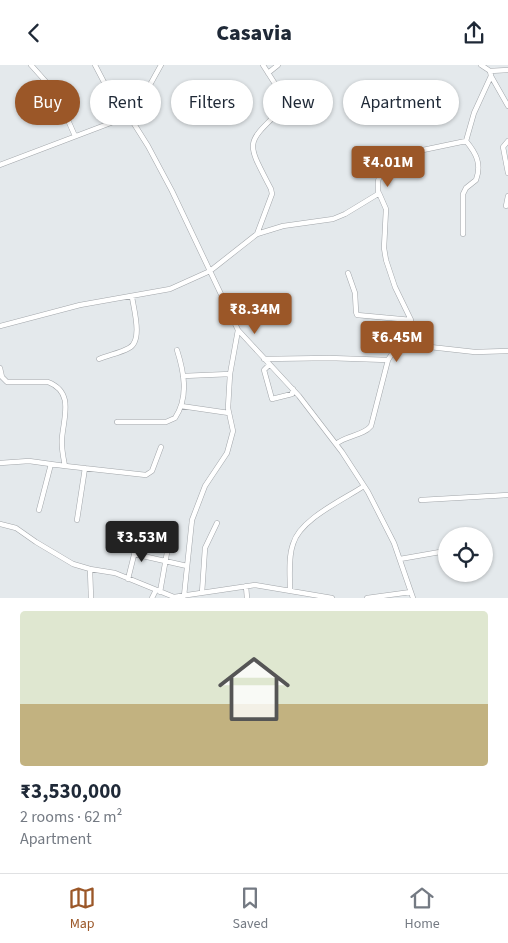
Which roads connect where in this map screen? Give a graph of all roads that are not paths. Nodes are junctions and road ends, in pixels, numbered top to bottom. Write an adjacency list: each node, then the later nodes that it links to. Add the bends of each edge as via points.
1 (31, 65): 15 (street, via 56,93)
2 (95, 65): 10 (street)
3 (161, 65): 11 (street)
4 (263, 65): 8 (street)
5 (278, 65): 8 (street)
6 (481, 65): 9 (street)
7 (508, 70): 9 (street)
8 (268, 73): 23 (street, via 286,103 258,133 252,147 272,194)
9 (490, 74): 12 (street); 16 (street)
10 (103, 80)
11 (152, 80)
12 (508, 106)
13 (107, 125): 15 (street)
14 (135, 125): 25 (street, via 168,182)
15 (75, 136): 18 (street)
16 (466, 141): 20 (street, via 400,157 380,175); 24 (street, via 476,153 478,163 476,180 463,194)
17 (508, 141): 19 (street, via 503,147)
18 (0, 165)
19 (508, 173)
20 (379, 193): 23 (street, via 333,219 283,226); 28 (street, via 386,209 386,260)
21 (508, 195): 22 (street)
22 (506, 206)
23 (257, 234): 25 (street)
24 (463, 234)
25 (210, 271): 27 (street, via 170,289); 30 (street)
26 (348, 273): 28 (street, via 355,293 357,315)
27 (132, 297): 29 (street, via 80,305); 34 (street, via 136,341 130,348)
28 (411, 321): 31 (street)
29 (0, 326)
30 (238, 330): 35 (street); 39 (street)
31 (406, 347): 33 (street); 36 (street, via 395,349)
32 (177, 350): 40 (street)
33 (508, 351)
34 (99, 359)
35 (264, 359): 36 (street); 37 (street)
36 (388, 360): 45 (street, via 371,427)
37 (270, 365): 41 (street); 41 (street, via 264,370 272,399 292,394)
38 (0, 368): 49 (street, via 7,382 48,382 64,396 62,446)
39 (230, 374): 40 (street); 43 (street)
40 (184, 376): 42 (street)
41 (293, 389): 45 (street)
42 (181, 406): 43 (street); 44 (street, via 172,421)
43 (229, 413): 64 (street, via 232,439 227,453 205,486 195,512)
44 (117, 423)
45 (336, 444): 51 (street)
46 (160, 447): 50 (street, via 152,471 146,475)
47 (0, 463): 48 (street, via 29,461)
48 (51, 464): 49 (street); 54 (street)
49 (66, 466): 50 (street)
50 (85, 468): 55 (street)
51 (364, 486): 62 (street); 69 (street, via 300,529 292,546)
52 (508, 495): 53 (street)
53 (421, 499)
54 (39, 510)
55 (77, 520)
56 (217, 523): 72 (street, via 205,548)
57 (0, 524): 65 (street, via 16,528 73,564)
58 (171, 530): 63 (street)
59 (137, 543): 61 (street)
60 (438, 552): 62 (street)
61 (134, 554): 63 (street); 66 (street)
62 (400, 559): 71 (street)
63 (165, 562): 64 (street); 68 (street)
64 (187, 566): 73 (street)
65 (90, 569): 66 (street, via 108,571); 74 (street)
66 (128, 579): 68 (street)
67 (246, 586): 69 (street); 72 (street); 76 (street)
68 (158, 591): 73 (street); 75 (street)
69 (290, 591): 70 (street)
70 (297, 592): 77 (street); 78 (street)
71 (411, 592): 79 (street); 80 (street)
72 (202, 593): 73 (street)
73 (181, 597)
74 (91, 598)
75 (152, 598)
76 (247, 598)
77 (297, 598)
78 (332, 598)
79 (367, 598)
80 (413, 598)

